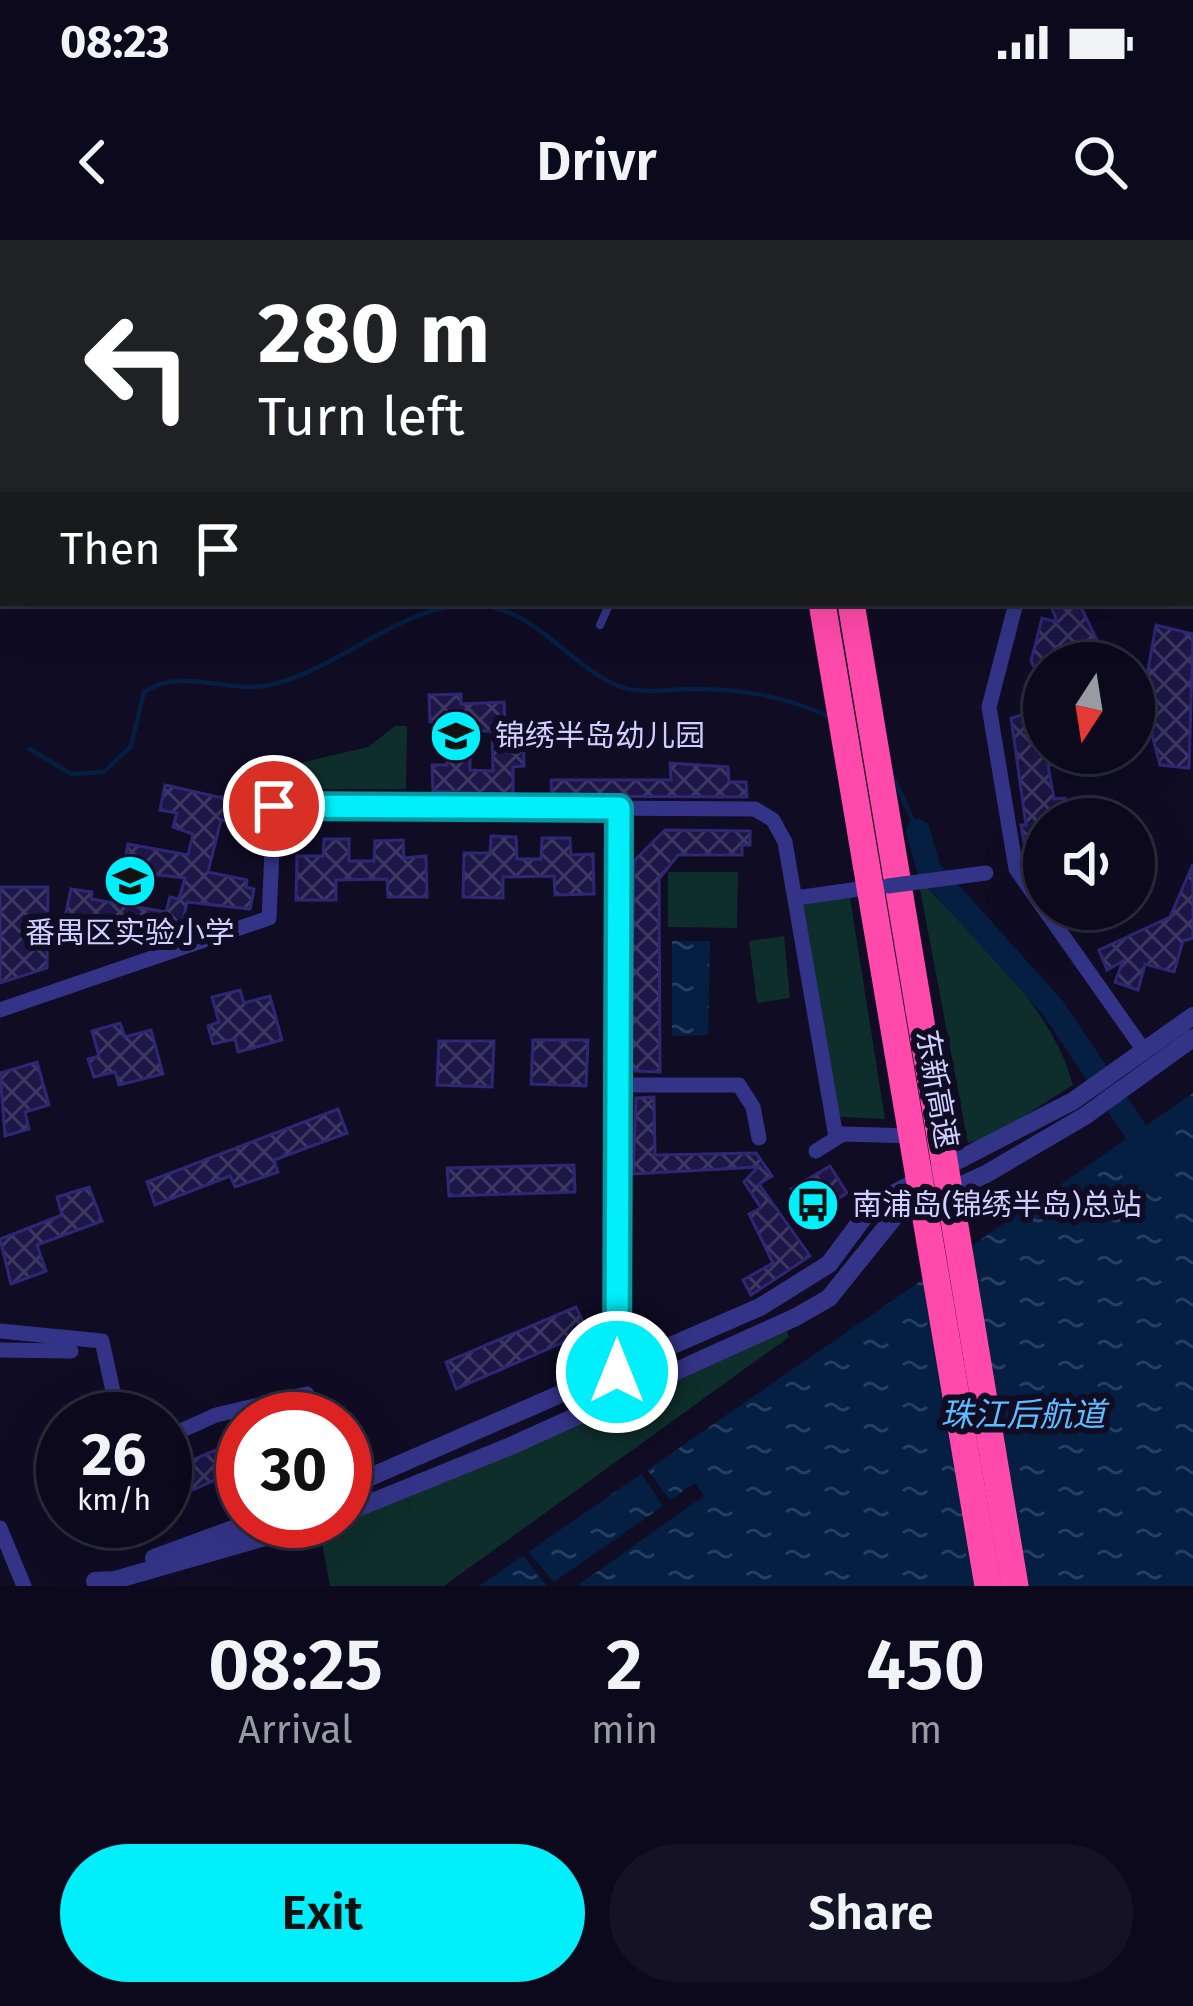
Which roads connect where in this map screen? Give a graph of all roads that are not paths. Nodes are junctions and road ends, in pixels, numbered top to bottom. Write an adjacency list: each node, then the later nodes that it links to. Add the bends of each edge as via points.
1 (609, 606): 5 (lane)
2 (823, 606): 32 (highway, 东新高速, bridge)
3 (852, 606): 33 (highway, 东新高速, bridge)
4 (1015, 606): 7 (street, via 989,707)
5 (600, 625)
6 (619, 808): 8 (street, via 766,813 785,842); 9 (street, via 274,806 268,918); 14 (street)
7 (1016, 869): 8 (street, bridge); 12 (street)
8 (796, 898): 16 (street)
9 (0, 1010)
10 (1193, 1016): 12 (street)
11 (1193, 1038): 13 (street)
12 (1144, 1052): 13 (street)
13 (1118, 1082): 15 (street)
14 (618, 1085): 17 (street, via 739,1085); 23 (street)
15 (1079, 1108): 19 (street); 26 (street, via 986,1174 895,1216 829,1298 796,1317)
16 (836, 1137): 18 (street); 19 (street, via 928,1137)
17 (758, 1138)
18 (816, 1151)
19 (971, 1156): 23 (street, via 870,1209 844,1249 790,1288)
20 (0, 1331): 24 (street, via 102,1341)
21 (0, 1350): 22 (street)
22 (71, 1351)
23 (617, 1372): 25 (street)
24 (113, 1392)
25 (372, 1476)
26 (372, 1502)
27 (0, 1528): 31 (street)
28 (216, 1536): 30 (street)
29 (227, 1548): 30 (street)
30 (89, 1583)
31 (24, 1586)
32 (988, 1586)
33 (1015, 1586)

